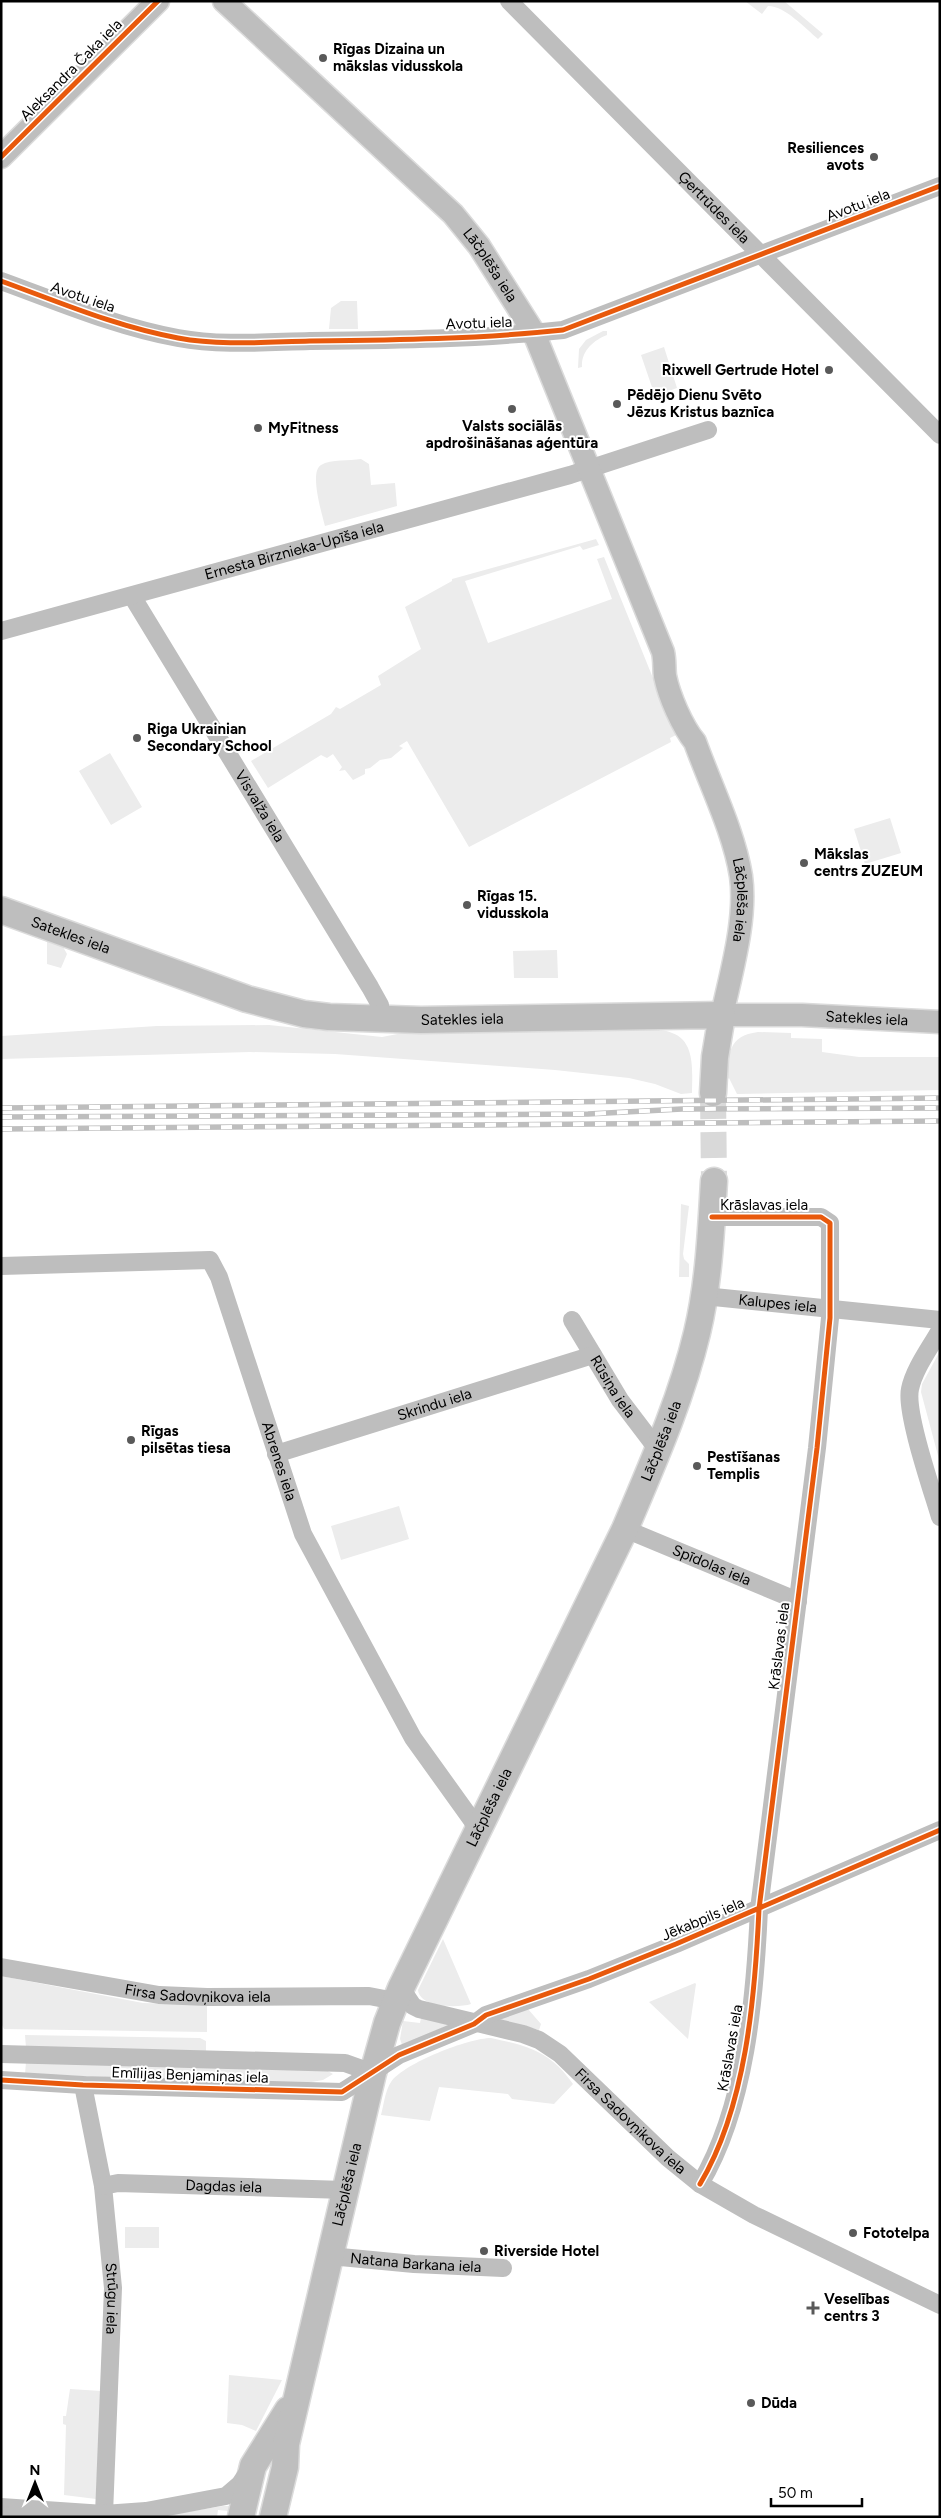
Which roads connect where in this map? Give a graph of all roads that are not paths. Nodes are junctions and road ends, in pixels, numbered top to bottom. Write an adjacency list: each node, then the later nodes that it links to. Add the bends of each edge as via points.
1 (158, 1): 4 (main road, Aleksandra Čaka iela)
2 (224, 1): 8 (main road, Lāčplēša iela, via 468,229)
3 (509, 1): 6 (street, Ģertrūdes iela)
4 (1, 157)
5 (940, 186): 6 (street, Avotu iela)
6 (761, 256): 8 (street, Avotu iela, via 563,330); 10 (street, Ģertrūdes iela)
7 (1, 281): 8 (street, Avotu iela, via 128,326 179,338 210,341 374,341)
8 (534, 333): 11 (main road, Lāčplēša iela)
9 (708, 430): 11 (street, Ernesta Birznieka-Upīša iela)
10 (940, 435)
11 (587, 469): 12 (street, Ernesta Birznieka-Upīša iela); 15 (main road, Lāčplēša iela, via 666,662 675,673 694,727 694,742 731,840 741,877 740,920)
12 (132, 596): 13 (street, Ernesta Birznieka-Upīša iela); 16 (street, Visvalža iela, via 370,987 380,1005)
13 (1, 631)
14 (1, 910): 16 (highway, Satekles iela, via 280,1009 328,1017)
15 (722, 1015): 16 (highway, Satekles iela); 17 (main road, Satekles iela); 18 (highway, Lāčplēša iela)
16 (381, 1019)
17 (940, 1022)
18 (713, 1093)
19 (714, 1181): 20 (highway, Lāčplēša iela)
20 (712, 1218): 22 (highway, Lāčplēša iela); 23 (street, Krāslavas iela, via 821,1217 830,1223)
21 (1, 1266): 29 (street, Abrenes iela, via 210,1260 219,1277)
22 (704, 1296): 23 (street, Kalupes iela); 28 (highway, Lāčplēša iela, via 689,1363)
23 (831, 1309): 25 (street, Kalupes iela); 32 (street, Krāslavas iela)
24 (572, 1320): 27 (street, Rūsiņa iela)
25 (940, 1320)
26 (940, 1330): 30 (street, via 912,1382 909,1397)
27 (593, 1356): 28 (street, Rūsiņa iela, via 620,1400); 29 (street, Skrindu iela)
28 (658, 1450): 31 (highway, Lāčplēša iela)
29 (276, 1454): 33 (street, Abrenes iela, via 303,1534 322,1572 413,1738)
30 (940, 1516)
31 (625, 1529): 32 (street, Spīdolas iela); 33 (highway, Lāčplēša iela)
32 (798, 1601): 35 (street, Krāslavas iela)
33 (479, 1830): 37 (highway, Lāčplēša iela)
34 (940, 1830): 35 (street, Jēkabpils iela)
35 (759, 1909): 38 (street, Jēkabpils iela, via 589,1979 486,2015); 43 (street, Krāslavas iela, via 757,1953 740,2076 722,2141)
36 (1, 1967): 37 (street, Firsa Sadovņikova iela, via 164,1995)
37 (398, 1994): 38 (street, Firsa Sadovņikova iela, via 419,2009); 40 (highway, Lāčplēša iela)
38 (474, 2024): 40 (street, via 399,2055); 43 (street, Firsa Sadovņikova iela, via 523,2034 560,2054 668,2158)
39 (1, 2054): 40 (street, Emīlijas Benjamiņas iela, via 345,2062)
40 (373, 2073): 42 (street, Emīlijas Benjamiņas iela, via 342,2092); 45 (highway, Lāčplēša iela)
41 (1, 2080): 42 (street, Emīlijas Benjamiņas iela)
42 (83, 2085): 44 (street, Strūgu iela)
43 (700, 2184): 48 (street, Firsa Sadovņikova iela)
44 (103, 2186): 45 (street, Dagdas iela); 53 (street, Strūgu iela, via 114,2288)
45 (345, 2190): 46 (highway, Lāčplēša iela)
46 (330, 2256): 47 (street, Natana Barkana iela); 49 (highway, Lāčplēša iela)
47 (504, 2268)
48 (940, 2305)
49 (297, 2396): 50 (highway, Lāčplēša iela); 52 (highway, via 252,2466)
50 (286, 2444): 52 (highway, Lāčplēša iela, via 272,2471); 54 (highway, Lāčplēša iela, via 286,2467)
51 (1, 2507): 53 (street)
52 (242, 2511): 53 (street, via 146,2511)
53 (94, 2515)
54 (272, 2517)

